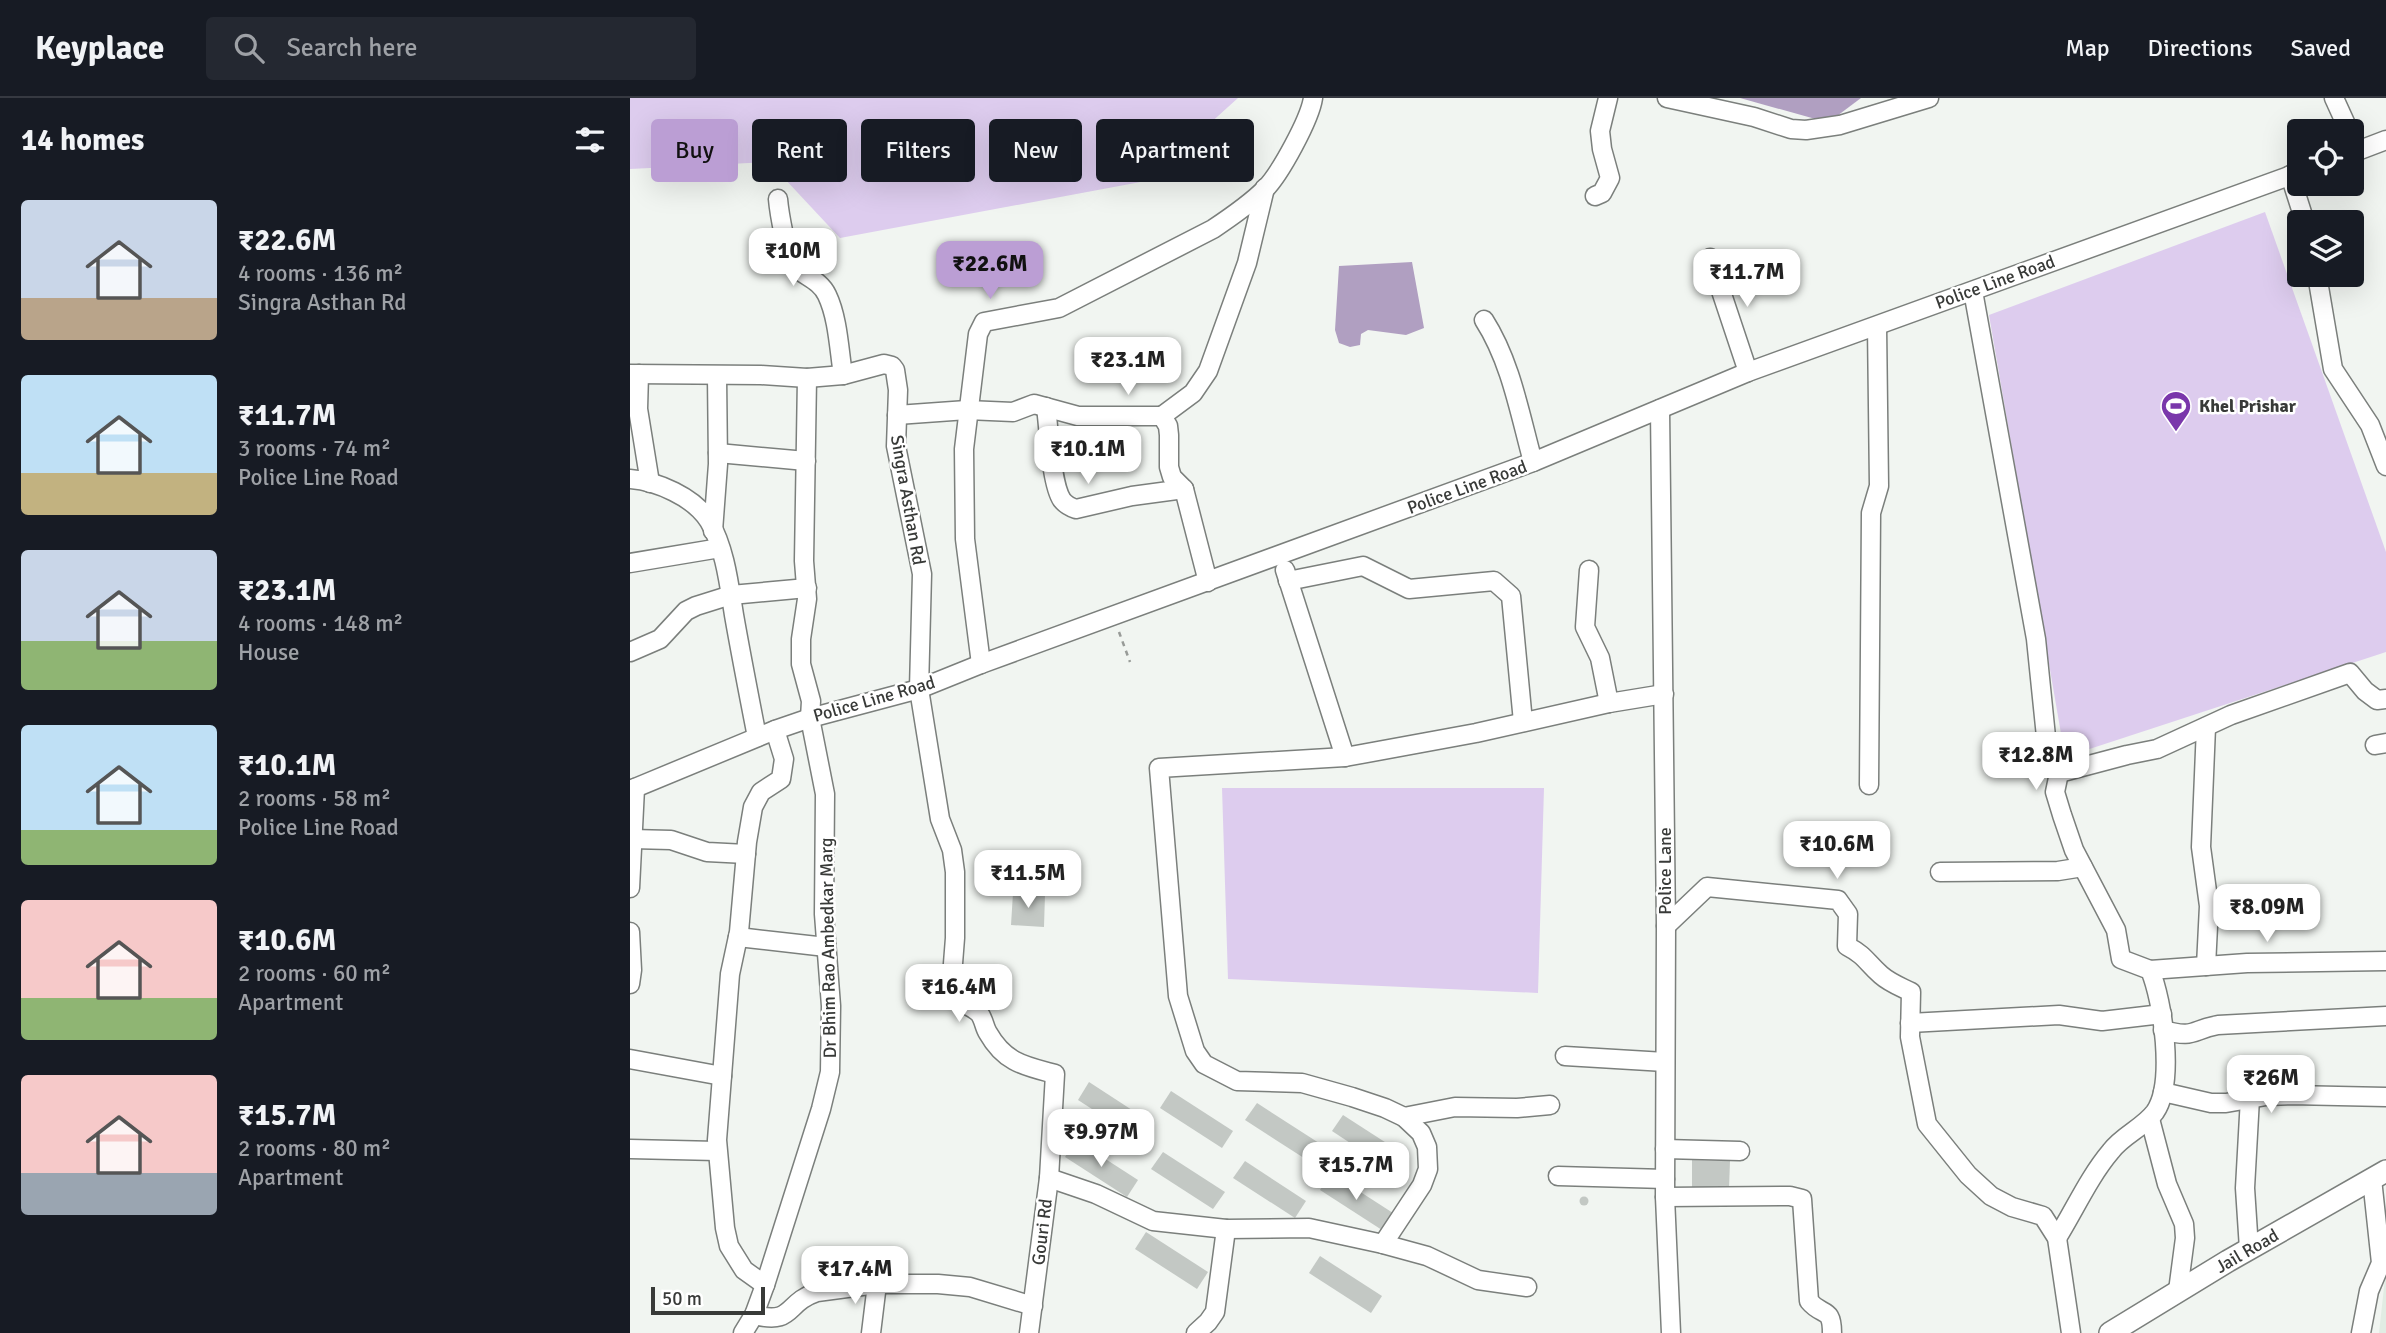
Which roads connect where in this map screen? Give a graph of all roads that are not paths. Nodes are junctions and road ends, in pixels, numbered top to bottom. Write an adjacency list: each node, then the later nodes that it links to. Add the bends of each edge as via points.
1 (1312, 98): 10 (street, via 1300,132)
2 (1608, 98): 11 (street, via 1600,131 1610,178)
3 (1667, 98): 4 (street, via 1806,130 1840,125)
4 (1929, 98)
5 (2334, 98): 6 (street)
6 (2344, 119)
7 (2386, 140): 8 (street)
8 (2364, 145)
9 (2287, 176): 15 (street, Police Line Road)
10 (1265, 188): 25 (street, via 1213,229 1059,308 984,322 978,334); 27 (street, via 1247,264 1216,353 1193,393)
11 (1595, 196)
12 (778, 199): 20 (street, via 791,262 819,283 828,297)
13 (1710, 258): 18 (street)
14 (2319, 287): 28 (street, via 2333,369)
15 (1973, 291): 17 (street, Police Line Road); 57 (street, via 2036,639 2049,766)
16 (1484, 320): 31 (street, via 1508,371)
17 (1877, 326): 18 (street, Police Line Road); 58 (street, via 1879,486 1871,513)
18 (1748, 372): 24 (street, Police Line Road)
19 (635, 374): 21 (street, Singra Asthan Rd); 34 (street)
20 (843, 374): 22 (street, Singra Asthan Rd); 26 (street, Singra Asthan Rd, via 891,366 898,390)
21 (717, 376): 22 (street, Singra Asthan Rd); 29 (street)
22 (807, 378): 30 (street, Dr Bhim Rao Ambedkar Marg)
23 (1046, 407): 25 (street, via 1034,404 1013,412); 27 (street, via 1093,417); 35 (street, via 1058,487 1070,507)
24 (1660, 409): 31 (street, Police Line Road); 48 (street, Police Lane)
25 (967, 410): 26 (street); 46 (street, via 965,538)
26 (897, 415): 47 (street, Singra Asthan Rd, via 896,446 922,574)
27 (1162, 416): 35 (street, via 1168,426 1172,477)
28 (2378, 423): 32 (street)
29 (718, 453): 30 (street); 36 (street)
30 (806, 461): 43 (street, Dr Bhim Rao Ambedkar Marg)
31 (1533, 462): 38 (street, Police Line Road)
32 (2386, 466)
33 (630, 477): 34 (street)
34 (650, 482): 36 (street, via 700,509)
35 (1184, 489): 42 (street)
36 (713, 531): 37 (street)
37 (720, 548): 39 (street); 44 (street)
38 (1279, 556): 41 (street); 42 (street, Police Line Road)
39 (630, 564)
40 (1589, 570): 50 (street, via 1585,627 1600,658)
41 (1288, 581): 52 (street, via 1363,566 1409,589 1494,581 1511,596); 56 (street)
42 (1208, 582): 46 (street, Police Line Road)
43 (807, 587): 44 (street); 51 (street, Dr Bhim Rao Ambedkar Marg, via 800,652 811,701)
44 (731, 595): 45 (street, via 686,611 660,639); 55 (street)
45 (630, 652)
46 (981, 663): 47 (street, Police Line Road)
47 (919, 689): 51 (street, Police Line Road); 92 (street, Gouri Rd, via 940,820 953,850 956,939 951,989 977,1011 1001,1053 1016,1063 1055,1074)
48 (1664, 694): 50 (street); 65 (street, Police Lane)
49 (2386, 699): 53 (street, via 2376,700 2350,673)
50 (1609, 703): 52 (street)
51 (810, 718): 54 (street, Police Line Road); 68 (street, Dr Bhim Rao Ambedkar Marg, via 825,803)
52 (1523, 722): 56 (street)
53 (2206, 727): 57 (street, via 2157,749); 70 (street, via 2201,847 2209,906)
54 (775, 730): 55 (street, Police Line Road); 61 (street, via 784,759 783,774 757,797)
55 (757, 737): 59 (street, Police Line Road)
56 (1345, 757): 84 (street, via 1159,768 1178,996 1195,1051 1204,1064 1222,1074 1245,1082 1302,1083)
57 (2059, 773): 62 (street, via 2055,792)
58 (1869, 785)
59 (632, 789): 60 (street)
60 (632, 839): 61 (street, via 671,839 707,852); 64 (street)
61 (746, 854): 67 (street)
62 (2083, 867): 63 (street); 71 (street, via 2116,930 2121,959)
63 (1940, 872)
64 (630, 888)
65 (1666, 926): 75 (street, via 1707,887 1838,900 1848,914 1847,946 1865,955 1889,981 1911,992); 78 (street, Police Lane)
66 (630, 932): 72 (street)
67 (738, 937): 68 (street); 79 (street, via 730,974)
68 (826, 947): 100 (street, Dr Bhim Rao Ambedkar Marg, via 831,1006 828,1083)
69 (2386, 961): 70 (street)
70 (2206, 966): 71 (street)
71 (2150, 970): 74 (street)
72 (630, 984)
73 (2386, 1016): 74 (street, via 2218,1025 2183,1035)
74 (2163, 1022): 75 (street, via 2059,1015); 80 (street)
75 (1910, 1023): 96 (street, via 1927,1124 1975,1182 2012,1207 2043,1216)
76 (1564, 1056): 78 (street)
77 (630, 1059): 79 (street)
78 (1665, 1062): 87 (street, Police Lane)
79 (722, 1076): 88 (street)
80 (2163, 1092): 82 (street, via 2211,1103); 85 (street)
81 (2386, 1097): 82 (street)
82 (2250, 1098): 98 (street, via 2245,1188)
83 (1550, 1105): 84 (street, via 1455,1107)
84 (1404, 1117): 97 (street, via 1421,1133 1428,1169)
85 (2150, 1119): 96 (street, via 2113,1148); 102 (street, via 2167,1184 2184,1224)
86 (630, 1149): 88 (street)
87 (1665, 1149): 89 (street); 93 (street, Police Lane)
88 (717, 1151): 100 (street, via 729,1246 744,1269)
89 (1740, 1151)
90 (2379, 1175): 98 (main road, Jail Road); 113 (street, via 2381,1263 2369,1291)
91 (1558, 1176): 93 (street)
92 (1049, 1178): 95 (street, via 1096,1194 1153,1222); 103 (street, Gouri Rd)
93 (1665, 1179): 94 (street, Police Lane)
94 (1665, 1197): 109 (street, Police Lane); 110 (street, via 1802,1199 1809,1301 1830,1316)
95 (1226, 1229): 97 (street, via 1310,1228); 108 (street, via 1215,1312)
96 (2057, 1238): 111 (street)
97 (1383, 1244): 101 (street, via 1427,1256 1478,1280)
98 (2249, 1249): 102 (main road, Jail Road)
99 (877, 1284): 103 (street, via 970,1287); 104 (street, via 805,1296 779,1318); 106 (street)
100 (765, 1285): 104 (street, Dr Bhim Rao Ambedkar Marg)
101 (1527, 1287)
102 (2178, 1291): 112 (main road, Jail Road)
103 (1033, 1306): 107 (street, Gouri Rd)
104 (754, 1315): 105 (street, Dr Bhim Rao Ambedkar Marg)
105 (743, 1333)
106 (871, 1333)
107 (1029, 1333)
108 (1196, 1333)
109 (1671, 1333)
110 (1832, 1333)
111 (2071, 1333)
112 (2110, 1333)
113 (2361, 1333)

